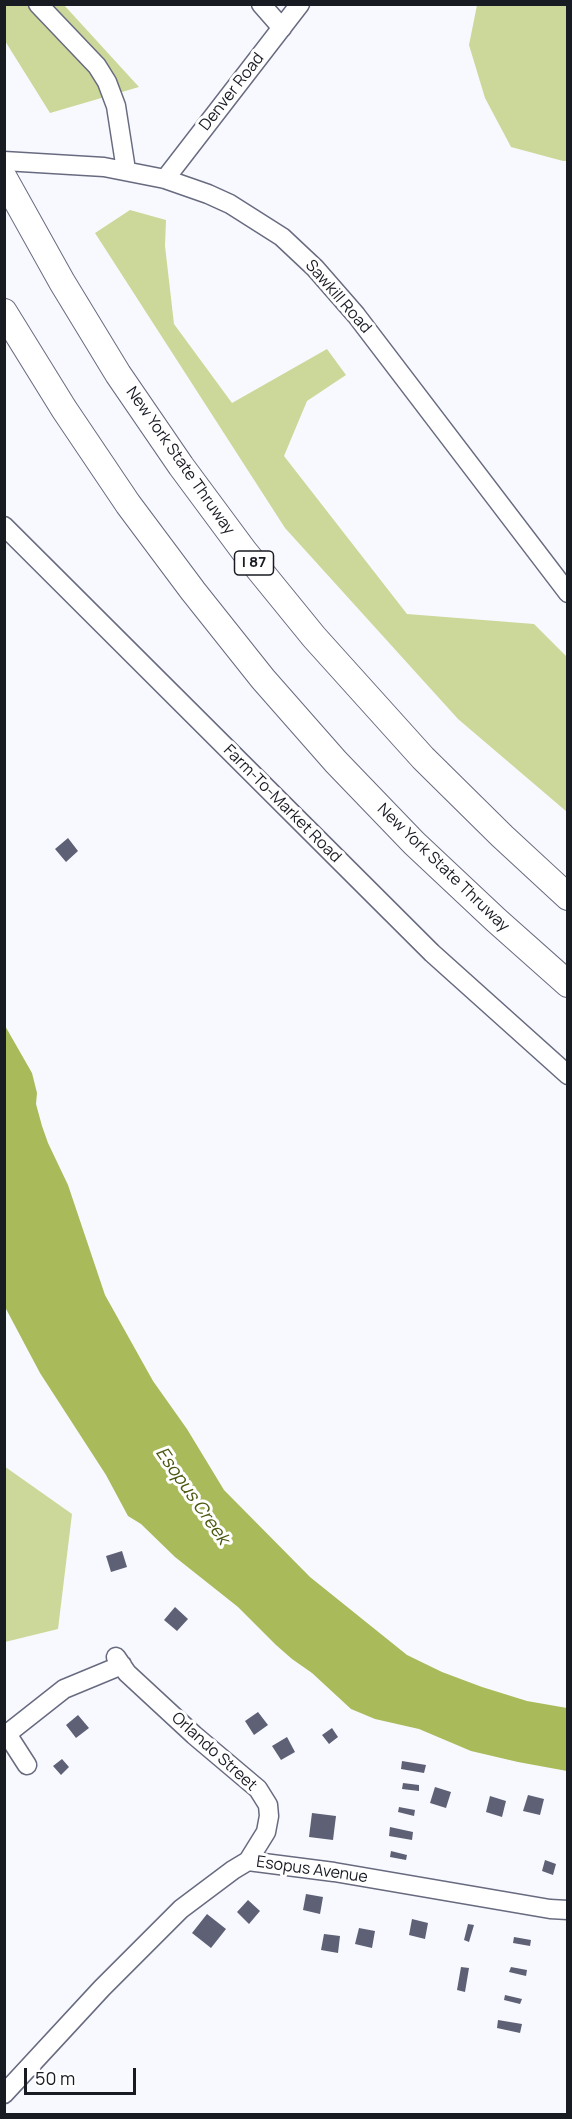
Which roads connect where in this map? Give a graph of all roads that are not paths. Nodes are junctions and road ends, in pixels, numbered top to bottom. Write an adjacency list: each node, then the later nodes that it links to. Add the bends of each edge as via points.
1 (38, 4): 6 (street, via 97,66 107,82 116,106)
2 (261, 4): 4 (street)
3 (300, 4): 4 (street, Denver Road)
4 (282, 28): 8 (street, Denver Road)
5 (4, 161): 6 (street, Sawkill Road)
6 (126, 170): 8 (street, Sawkill Road)
7 (4, 178): 12 (highway, New York State Thruway / I 87, via 118,374 244,551 408,742)
8 (165, 179): 11 (street, Sawkill Road, via 248,214 282,237 315,268 363,325)
9 (4, 312): 13 (highway, New York State Thruway, via 128,504 263,679 414,843)
10 (4, 526): 14 (street, Farm-To-Market Road, via 432,953)
11 (567, 593)
12 (567, 897)
13 (567, 984)
14 (567, 1075)
15 (27, 1765): 16 (street, Orlando Street, via 9,1737 12,1730 64,1689 119,1661 194,1736 258,1789 268,1805 269,1816 266,1832)
16 (248, 1861): 17 (street, Esopus Avenue); 18 (street, Esopus Avenue, via 181,1909)
17 (567, 1910)
18 (4, 2094)

